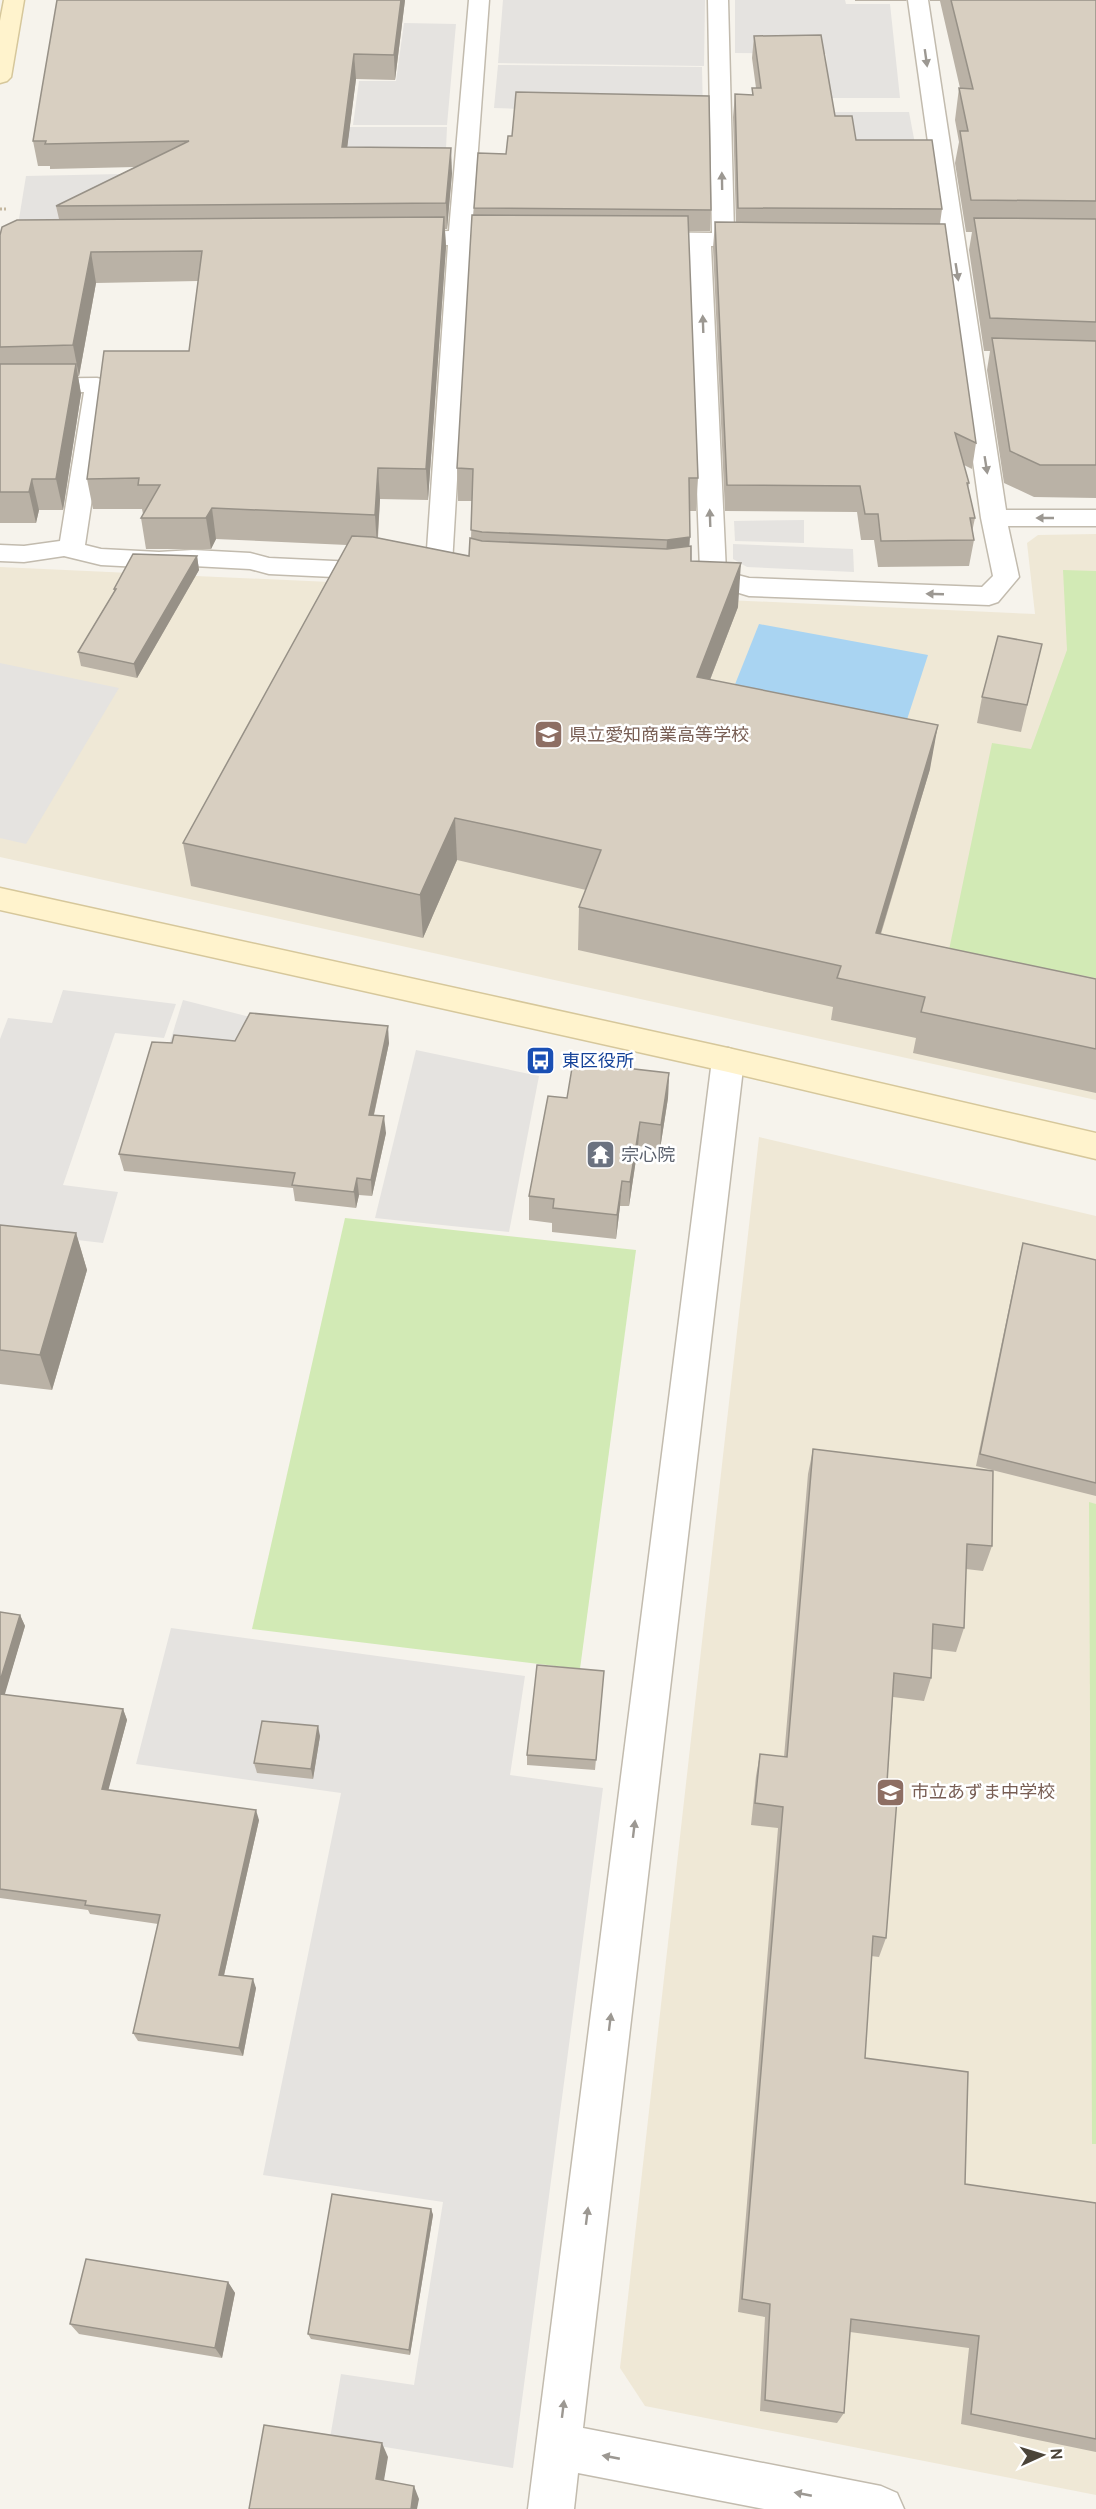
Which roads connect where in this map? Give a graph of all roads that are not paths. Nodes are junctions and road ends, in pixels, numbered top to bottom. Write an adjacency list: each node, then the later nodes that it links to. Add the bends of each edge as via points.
1 (14, 0): 5 (street)
2 (479, 0): 7 (street)
3 (718, 0): 10 (street, one-way to 3)
4 (918, 0): 13 (street, one-way to 13, via 952,241 981,361)
5 (0, 77)
6 (377, 238): 7 (street)
7 (460, 238): 8 (street); 15 (street, via 430,568 270,566 250,561 101,557)
8 (532, 238)
9 (627, 239): 10 (street)
10 (711, 239): 11 (street); 17 (street, one-way to 10)
11 (780, 240)
12 (0, 386): 15 (street, via 97,385)
13 (994, 518): 14 (street, one-way to 13); 17 (street, one-way to 17, via 1006,577 989,596 749,587)
14 (1096, 518)
15 (71, 550): 16 (street)
16 (0, 553)
17 (713, 577): 18 (street)
18 (674, 582)
19 (0, 899): 20 (street)
20 (728, 1060): 21 (street); 22 (street, one-way to 20)
21 (1096, 1146)
22 (558, 2446): 23 (street); 24 (street, one-way to 22)
23 (551, 2509)
24 (881, 2509)

